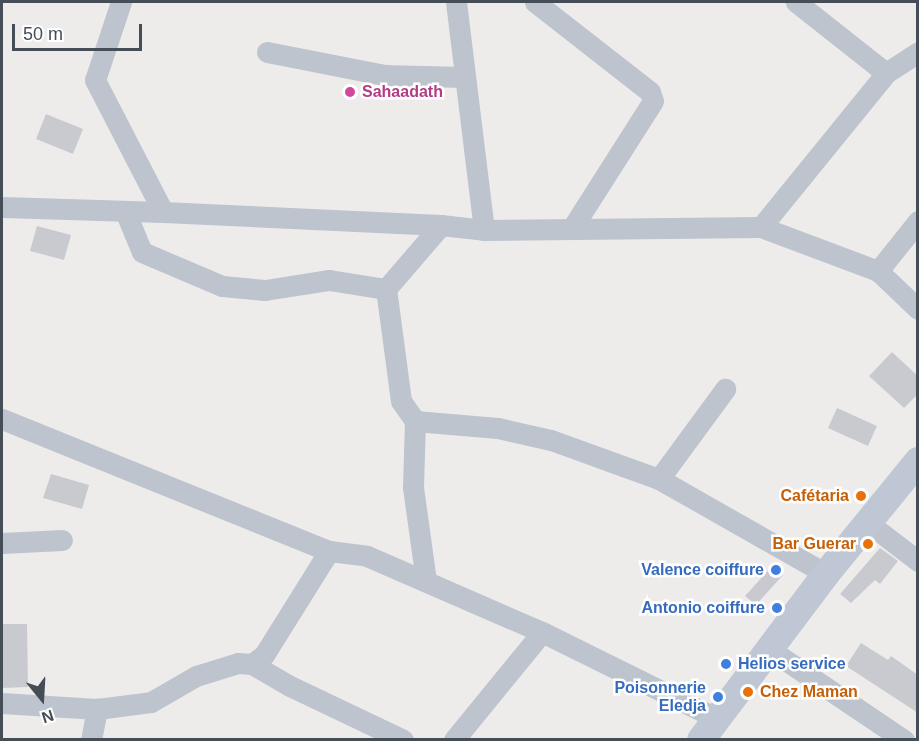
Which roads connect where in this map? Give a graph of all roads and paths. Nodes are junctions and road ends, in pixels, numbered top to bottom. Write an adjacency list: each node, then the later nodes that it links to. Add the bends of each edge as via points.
1 (121, 2): 11 (street, via 95,80)
2 (456, 2): 8 (street)
3 (535, 2): 15 (street, via 650,92 653,101)
4 (796, 2): 7 (street)
5 (267, 52): 8 (street, via 384,75)
6 (918, 52): 7 (street)
7 (886, 73): 14 (street)
8 (464, 76): 16 (street)
9 (2, 207): 10 (street)
10 (125, 211): 11 (street); 18 (street, via 142,252 222,286 265,290 329,280)
11 (163, 212): 13 (street)
12 (918, 221): 17 (street)
13 (441, 225): 16 (street); 18 (street)
14 (761, 227): 15 (street); 17 (street)
15 (572, 228): 16 (street)
16 (484, 230)
17 (878, 271): 19 (street)
18 (386, 290): 22 (street, via 401,401)
19 (918, 309)
20 (725, 389): 24 (street)
21 (2, 419): 28 (street)
22 (415, 421): 24 (street, via 498,428 551,440); 31 (street, via 413,487)
23 (918, 461): 25 (main road)
24 (659, 479): 30 (street)
25 (867, 522): 29 (street); 30 (main road)
26 (62, 540): 27 (street)
27 (2, 543)
28 (329, 551): 31 (street, via 367,556); 34 (street, via 264,655)
29 (918, 561)
30 (826, 574): 33 (main road)
31 (426, 581): 32 (street)
32 (542, 632): 37 (street); 40 (street)
33 (769, 649): 37 (main road); 41 (street)
34 (252, 664): 36 (street, via 238,663 196,676 151,702); 39 (street)
35 (2, 703): 36 (street)
36 (97, 709): 38 (street)
37 (710, 729)
38 (91, 740)
39 (403, 740)
40 (454, 740)
41 (904, 740)

